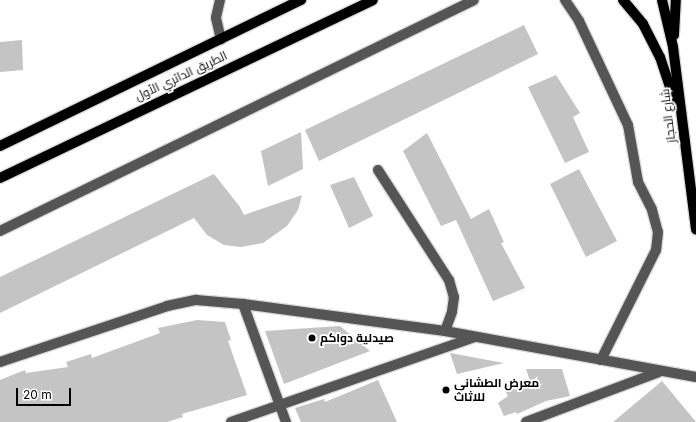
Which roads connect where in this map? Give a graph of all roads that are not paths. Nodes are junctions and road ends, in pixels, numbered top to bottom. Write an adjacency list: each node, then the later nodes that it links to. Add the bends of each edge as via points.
1 (220, 0): 9 (street, via 216,18)
2 (301, 0): 9 (main road, الطريق الدائري الأول)
3 (373, 0): 14 (main road, الطريق الدائري الأول)
4 (474, 0): 16 (street)
5 (565, 0): 20 (street, via 579,21 628,125 638,182 652,210 658,232 656,250)
6 (623, 0): 11 (main road, via 643,24 660,57)
7 (662, 0): 10 (main road, شارع الحجاز)
8 (676, 0): 10 (main road, شارع الحجاز)
9 (221, 39): 12 (main road, الطريق الدائري الأول)
10 (673, 47): 11 (main road, شارع الحجاز)
11 (681, 119): 15 (main road, شارع الحجاز)
12 (0, 146)
13 (378, 170): 18 (street, via 449,280 454,297)
14 (0, 178)
15 (696, 230)
16 (0, 231)
17 (243, 304): 18 (street); 21 (street, via 196,300 180,303); 24 (street)
18 (445, 331): 19 (street)
19 (476, 337): 20 (street); 24 (street)
20 (601, 360): 22 (street)
21 (0, 362)
22 (659, 372): 23 (street); 27 (street)
23 (696, 377)
24 (280, 405): 25 (street); 26 (street)
25 (231, 422)
26 (286, 422)
27 (526, 422)

